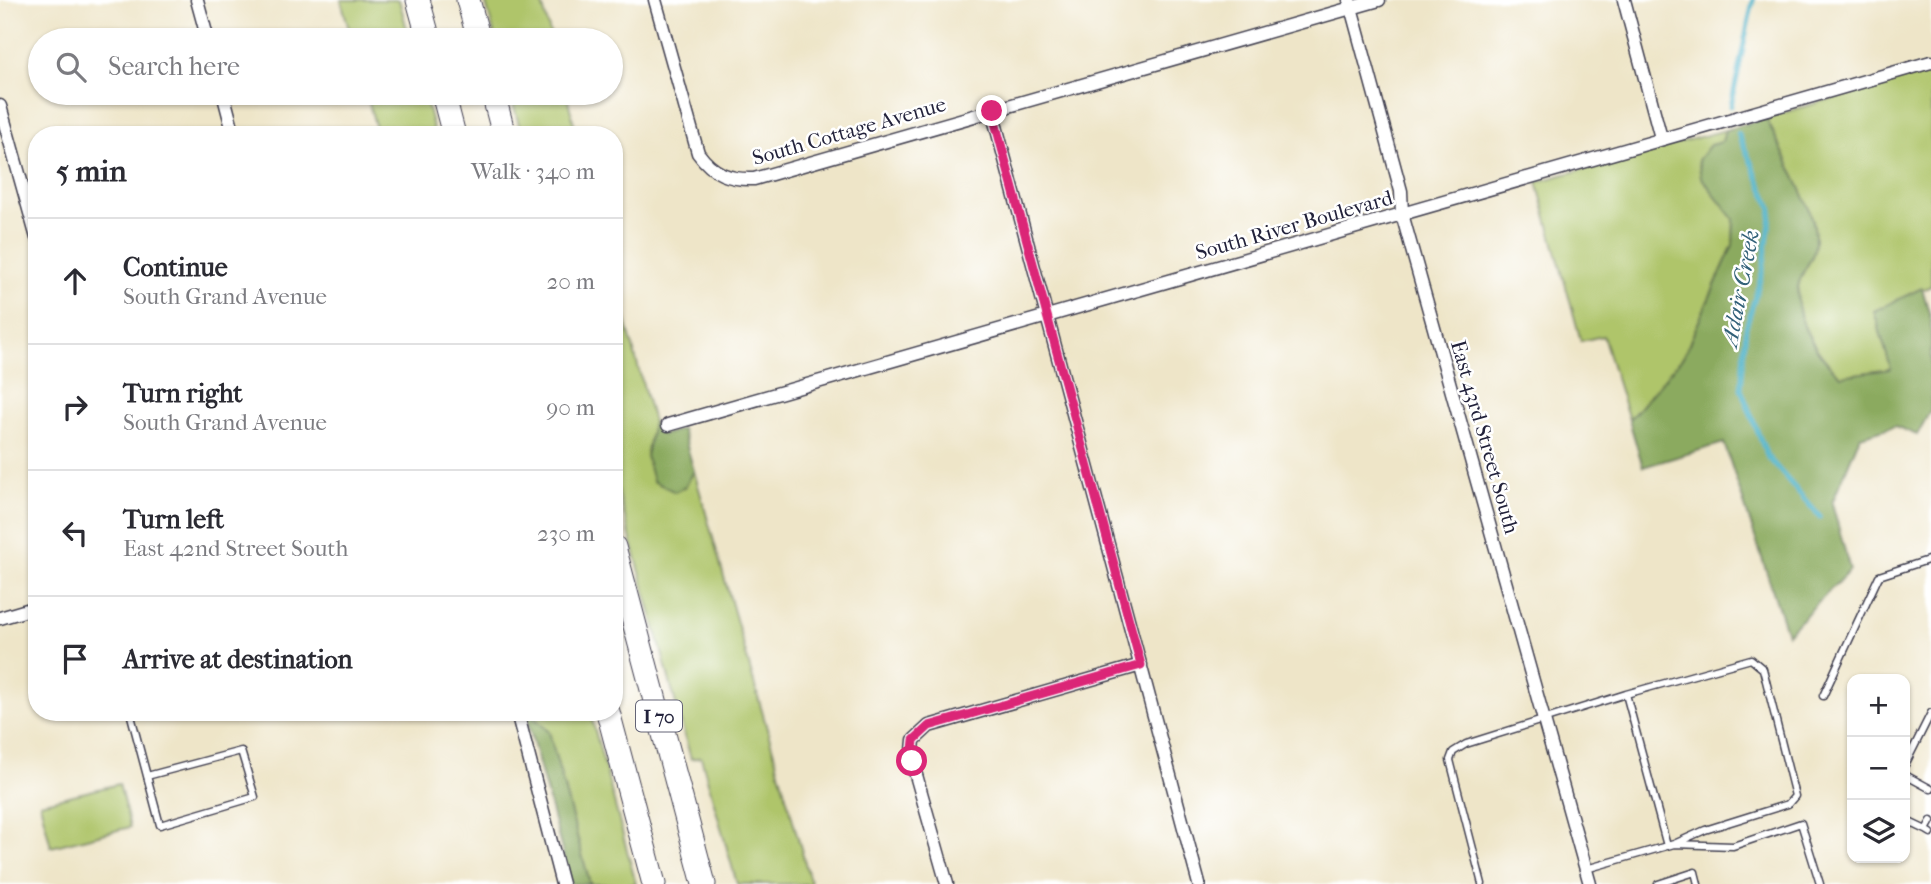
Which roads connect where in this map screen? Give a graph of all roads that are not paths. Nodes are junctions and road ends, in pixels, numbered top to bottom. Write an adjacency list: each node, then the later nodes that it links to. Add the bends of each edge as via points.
1 (197, 0): 8 (street)
2 (418, 0): 9 (highway)
3 (468, 0): 10 (highway)
4 (655, 0): 16 (street, South Cottage Avenue, via 698,153 716,172 733,178 754,179)
5 (1379, 0): 7 (street, South Cottage Avenue)
6 (1623, 0): 20 (street)
7 (1350, 4): 16 (street, South Cottage Avenue); 22 (street, East 43rd Street South, via 1401,191)
8 (205, 28)
9 (426, 28)
10 (476, 28)
11 (1931, 62): 20 (street, South River Boulevard)
12 (226, 105): 17 (street)
13 (446, 105): 18 (highway)
14 (496, 105): 19 (highway)
15 (0, 107): 21 (street)
16 (992, 111): 23 (street)
17 (232, 126)
18 (452, 126)
19 (502, 126)
20 (1661, 138): 22 (street, South River Boulevard)
21 (28, 205)
22 (1402, 214): 23 (street, South River Boulevard); 36 (street, East 43rd Street South)
23 (1045, 315): 24 (street, South River Boulevard); 29 (street)
24 (668, 425)
25 (1931, 559): 31 (lane, via 1879,576)
26 (623, 581): 48 (highway, I 70)
27 (28, 610): 28 (street)
28 (0, 618)
29 (1141, 665): 49 (street, via 929,726 914,740 912,761); 50 (street)
30 (1626, 694): 36 (lane); 44 (lane); 44 (lane, via 1751,659 1763,669 1795,796 1788,804)
31 (1823, 696)
32 (1931, 713): 37 (lane)
33 (132, 721): 38 (lane)
34 (519, 721): 46 (street)
35 (610, 721): 47 (highway, I 70)
36 (1545, 722): 45 (street, East 43rd Street South); 51 (lane, via 1466,744 1453,752 1450,760)
37 (1910, 755)
38 (147, 776): 38 (lane, via 160,825 255,797 241,751)
39 (1910, 778): 40 (lane)
40 (1931, 789)
41 (1931, 821): 43 (lane)
42 (1910, 822): 43 (lane)
43 (1928, 831)
44 (1671, 845): 45 (lane); 55 (lane, via 1733,846 1801,822)
45 (1586, 869): 52 (street, East 43rd Street South)
46 (562, 884)
47 (654, 884)
48 (704, 884)
49 (947, 884)
50 (1199, 884)
51 (1482, 884)
52 (1590, 884)
53 (1658, 884): 54 (lane, via 1695,872)
54 (1698, 884)
55 (1820, 884)

